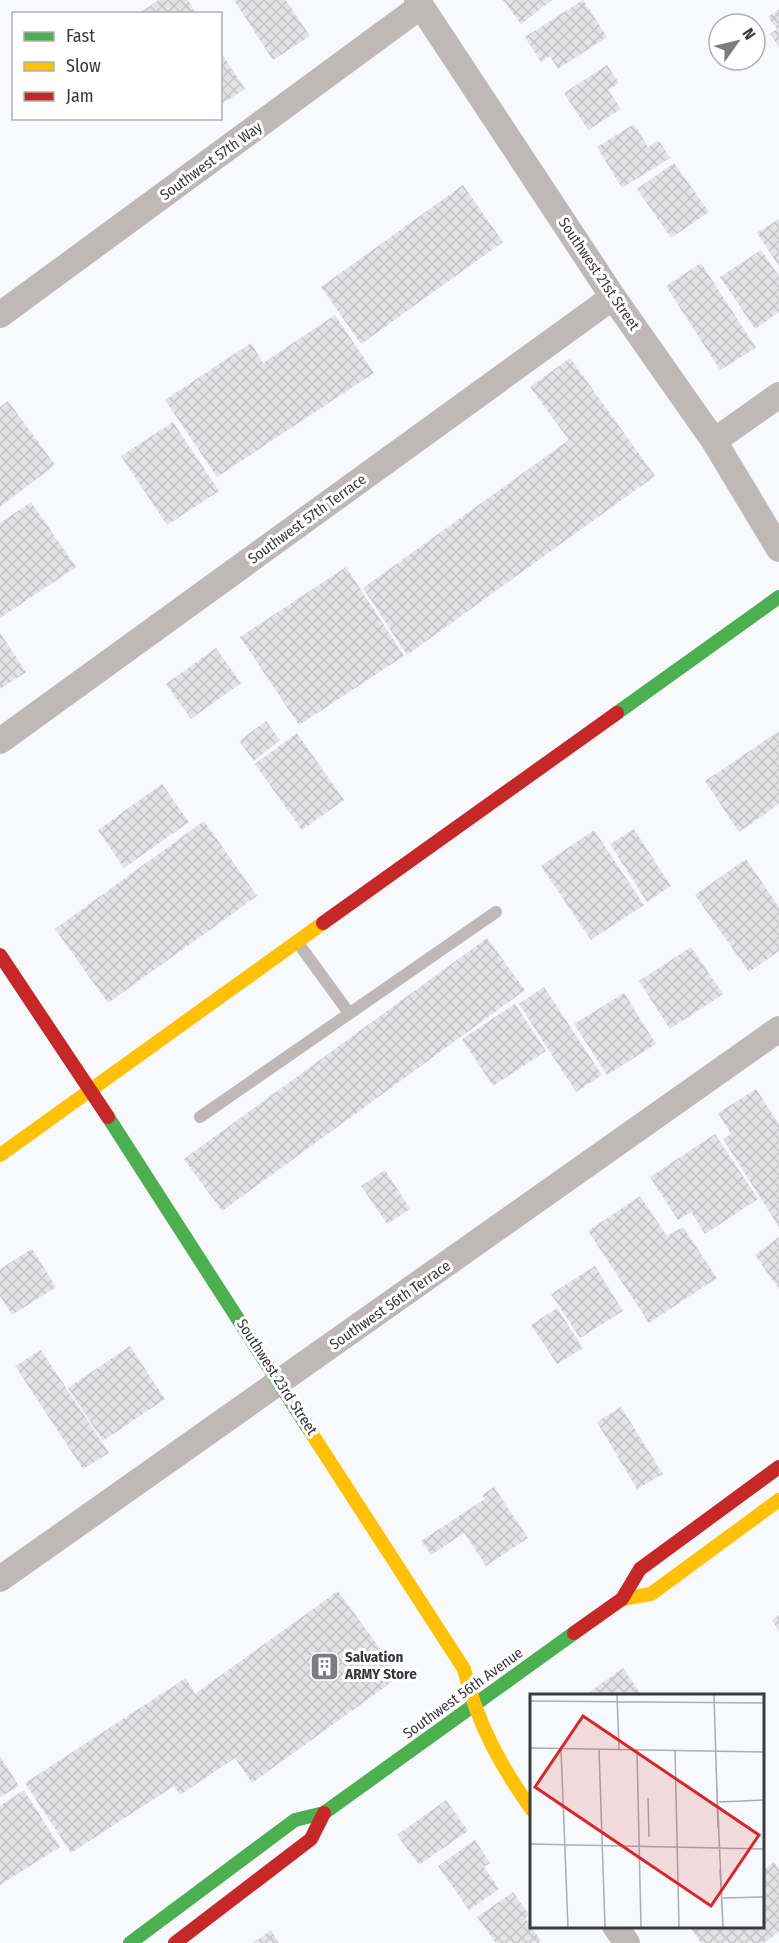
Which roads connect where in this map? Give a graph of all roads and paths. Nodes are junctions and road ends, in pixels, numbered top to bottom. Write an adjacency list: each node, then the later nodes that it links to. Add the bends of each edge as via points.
1 (419, 3): 2 (street, Southwest 21st Street); 3 (street, Southwest 57th Way)
2 (613, 297): 5 (street, Southwest 21st Street); 8 (street, Southwest 57th Terrace)
3 (0, 315)
4 (779, 394): 5 (street)
5 (714, 441): 6 (street, Southwest 21st Street)
6 (779, 549)
7 (779, 597): 10 (street)
8 (0, 741)
9 (496, 912): 12 (lane)
10 (298, 942): 12 (lane); 14 (street)
11 (0, 955): 14 (street, Southwest 23rd Street)
12 (349, 1013): 15 (lane)
13 (779, 1029): 17 (street, Southwest 56th Terrace)
14 (91, 1090): 16 (street); 17 (street, Southwest 23rd Street)
15 (200, 1117)
16 (0, 1155)
17 (280, 1383): 20 (street, Southwest 56th Terrace); 22 (street, Southwest 23rd Street, via 464,1669)
18 (779, 1467): 21 (street, Southwest 56th Avenue, via 640,1569)
19 (779, 1500): 21 (street, Southwest 56th Avenue, via 651,1594)
20 (0, 1580)
21 (622, 1599): 22 (street, Southwest 56th Avenue)
22 (472, 1707): 23 (street, Southwest 23rd Street, via 492,1754); 24 (street, Southwest 56th Avenue)
23 (530, 1808)
24 (324, 1813): 26 (street, Southwest 56th Avenue, via 295,1820); 27 (street, Southwest 56th Avenue, via 311,1839)
25 (616, 1928): 28 (street)
26 (130, 1943)
27 (175, 1943)
28 (627, 1943)

